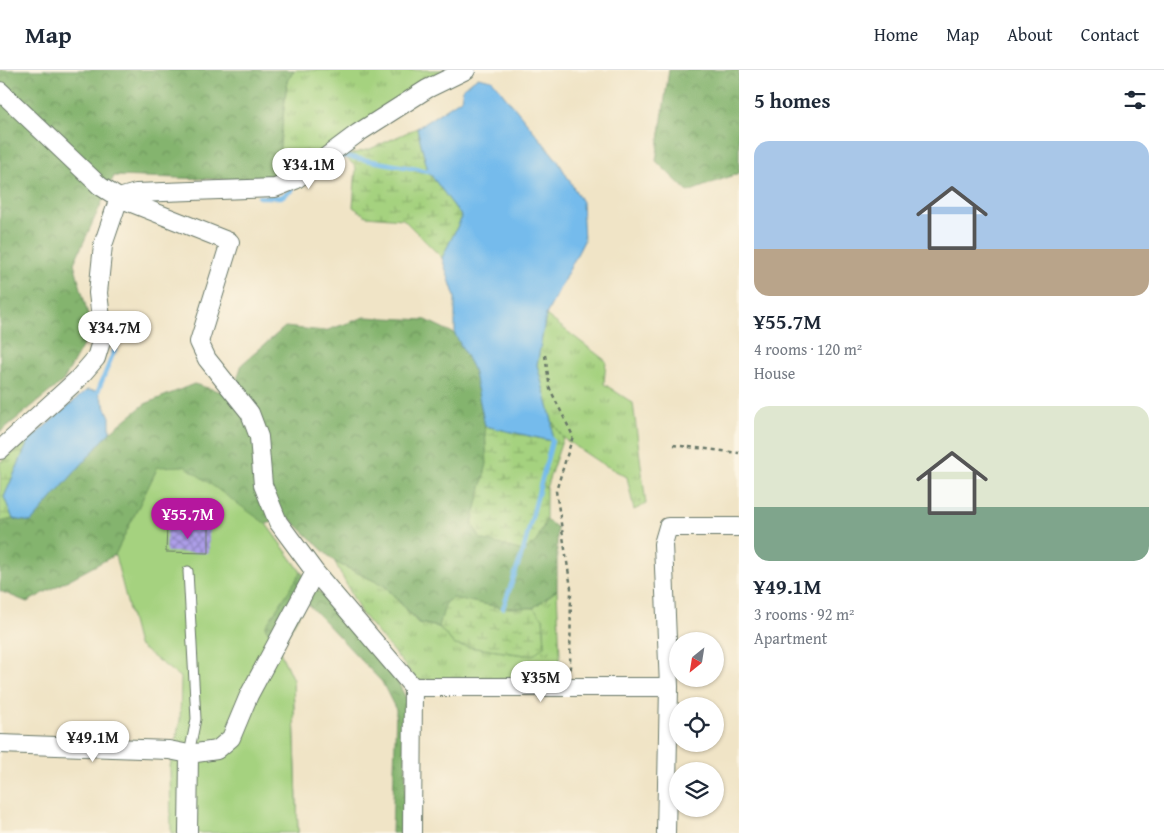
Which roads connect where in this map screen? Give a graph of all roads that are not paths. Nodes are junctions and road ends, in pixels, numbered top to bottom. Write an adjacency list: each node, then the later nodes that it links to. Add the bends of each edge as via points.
1 (463, 72): 3 (street, via 427,89 358,133 295,180 275,188 136,193)
2 (0, 91): 3 (street, via 100,186)
3 (119, 198): 4 (street, via 103,245 98,293 103,336 96,358 77,380); 7 (street, via 230,242 198,342 207,359 250,413 259,438 263,485 278,522)
4 (0, 450)
5 (739, 527): 9 (street, via 668,528 663,544)
6 (188, 571): 11 (lane, via 196,719)
7 (315, 572): 8 (street); 11 (street, via 249,695 231,738 217,750)
8 (412, 687): 9 (street); 13 (street)
9 (669, 687): 14 (street)
10 (0, 744): 11 (street, via 169,750)
11 (189, 754): 12 (street)
12 (188, 833)
13 (412, 833)
14 (666, 833)

